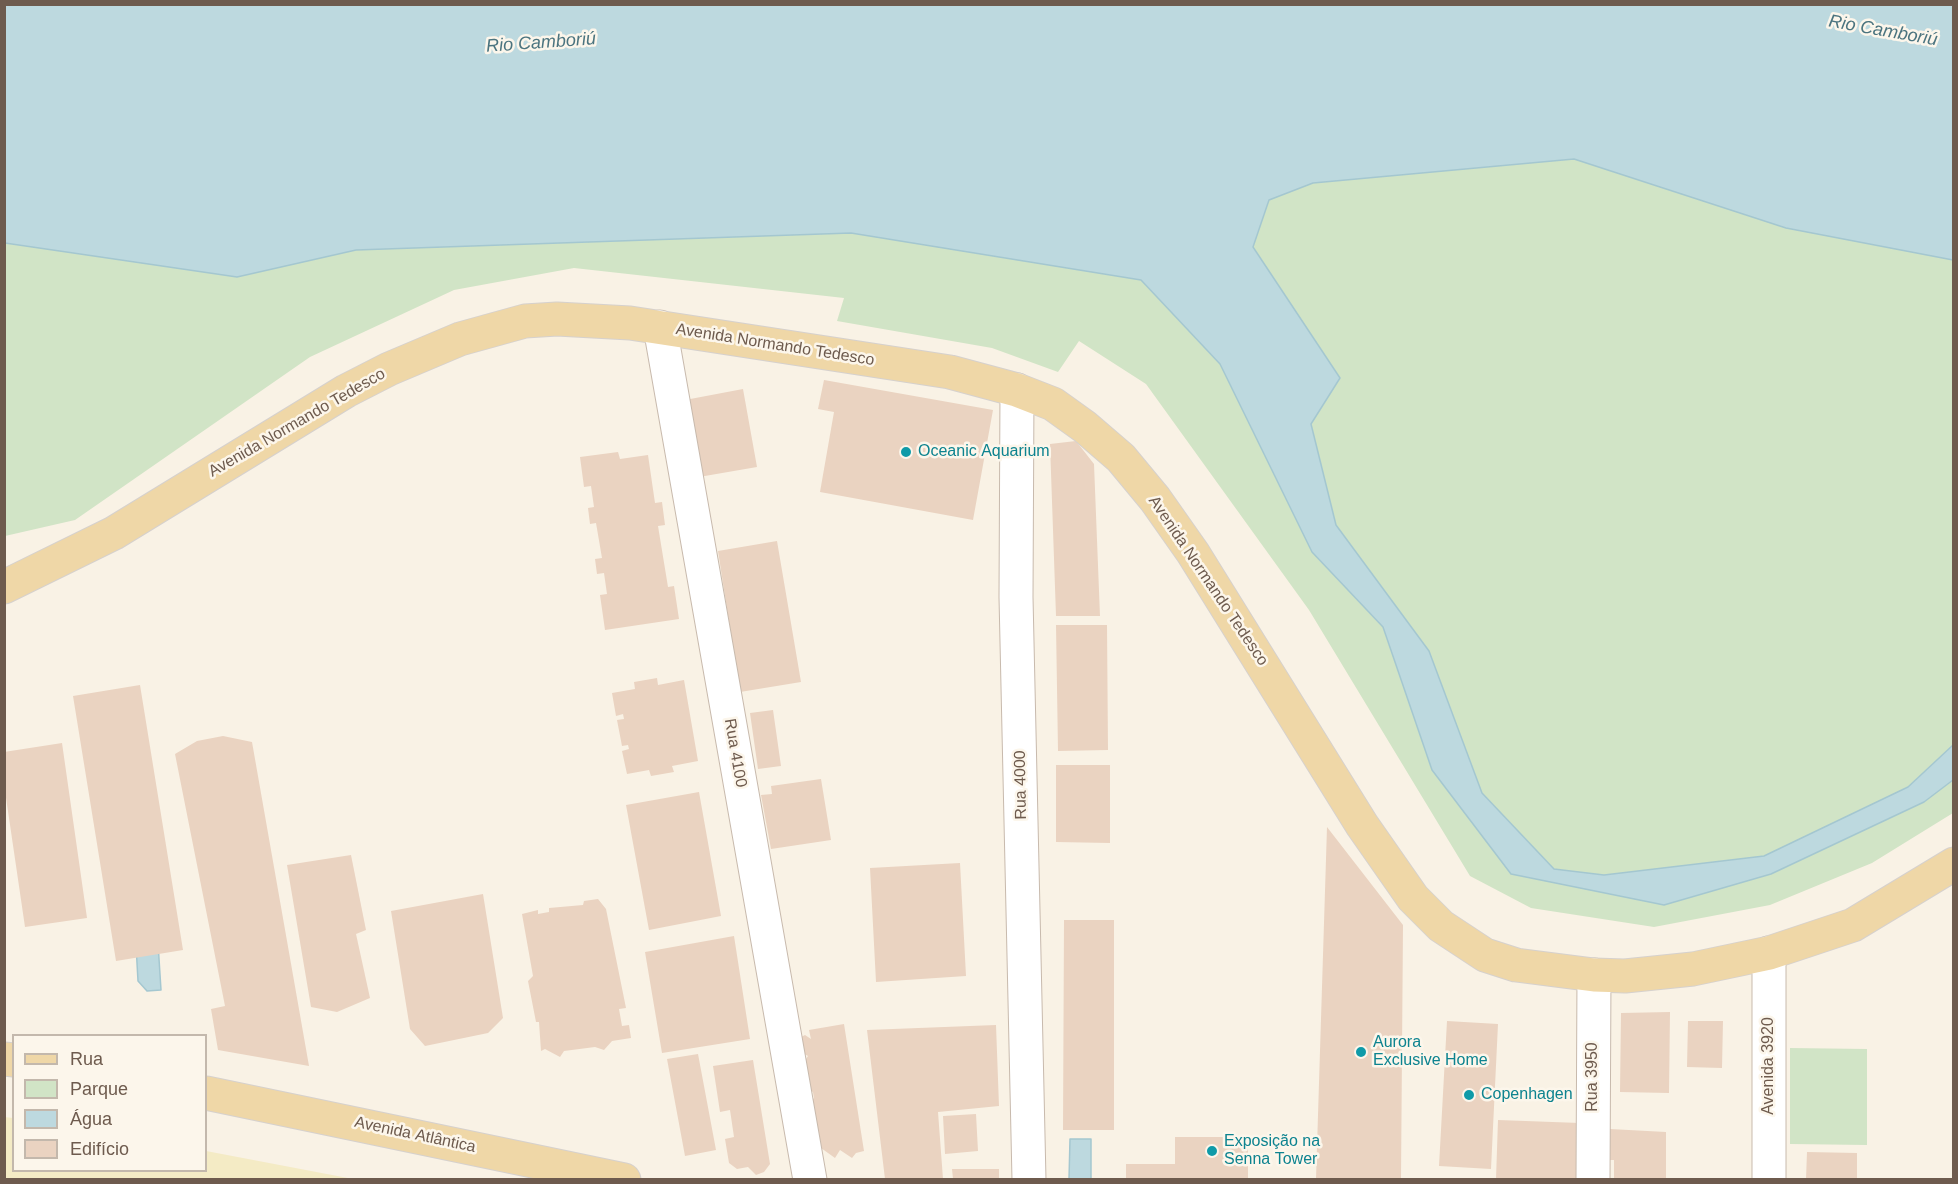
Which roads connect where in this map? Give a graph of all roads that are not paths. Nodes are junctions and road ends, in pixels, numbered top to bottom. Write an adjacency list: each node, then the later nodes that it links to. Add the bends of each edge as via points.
1 (660, 327): 2 (main road, Avenida Normando Tedesco, via 950,372); 3 (main road, Avenida Normando Tedesco, via 592,320 536,321 497,327 460,339 346,391 114,533); 9 (street, Rua 4100)
2 (1017, 390): 6 (main road, Avenida Normando Tedesco, via 1053,404 1085,428 1121,458 1155,499 1194,553 1362,825 1413,898 1441,926 1485,955 1516,965); 10 (street, Rua 4000, via 1016,597)
3 (4, 587)
4 (1953, 864): 5 (main road, Avenida Normando Tedesco, via 1853,925)
5 (1769, 953): 6 (main road, Avenida Normando Tedesco, via 1659,974); 12 (street, Avenida 3920)
6 (1594, 975): 11 (street, Rua 3950)
7 (207, 1093): 8 (main road, Avenida Atlântica)
8 (624, 1179)
9 (810, 1179)
10 (1029, 1179)
11 (1593, 1179)
12 (1769, 1179)

